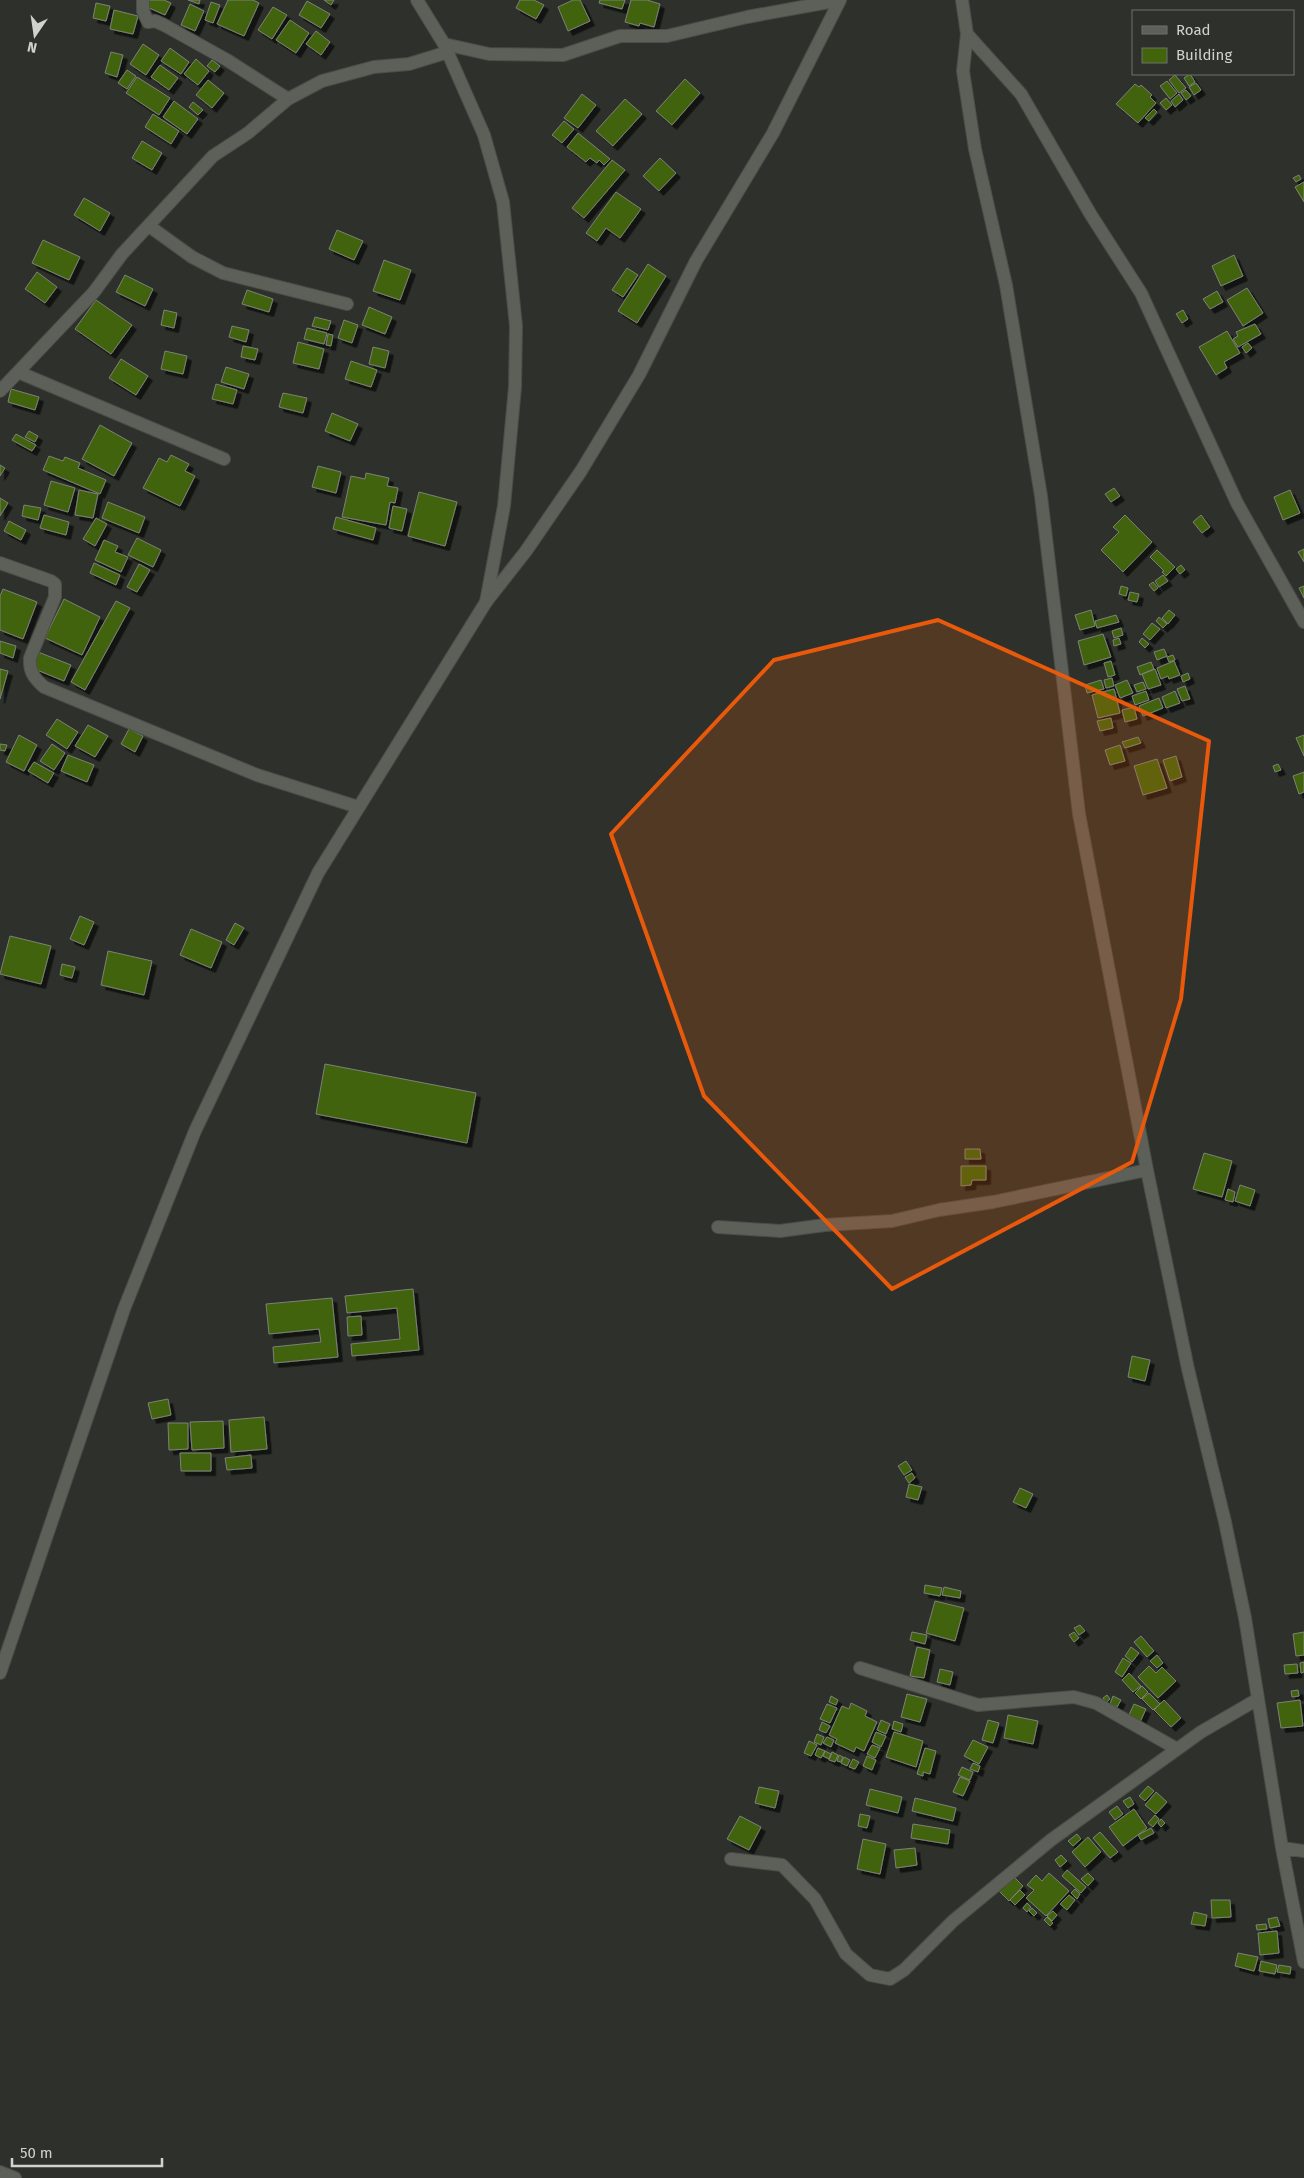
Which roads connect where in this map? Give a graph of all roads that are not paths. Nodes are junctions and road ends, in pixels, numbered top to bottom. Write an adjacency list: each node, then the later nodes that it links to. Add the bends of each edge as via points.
1 (143, 0): 7 (street, via 148,22 155,21 172,29)
2 (417, 0): 6 (street)
3 (840, 0): 6 (street, via 667,36 620,36 563,55 489,54); 14 (street, via 773,133 696,261 639,374 581,471)
4 (962, 0): 5 (street)
5 (967, 34): 15 (street, via 1020,94 1141,293 1237,503); 17 (street, via 963,71 975,149 1006,285 1041,496 1079,814)
6 (446, 48): 7 (street, via 409,64 374,68 322,81); 14 (street, via 484,135 503,202 516,326 515,387 504,506)
7 (288, 99): 8 (street, via 248,133 213,156)
8 (149, 226): 9 (street, via 192,257 223,273); 10 (street, via 122,254 94,292)
9 (347, 304)
10 (18, 372): 11 (street); 12 (street)
11 (0, 391)
12 (224, 459)
13 (0, 563): 16 (street, via 55,584 55,597 30,658 29,668 44,687 257,775)
14 (486, 602): 16 (street)
15 (1304, 622)
16 (358, 807): 20 (street, via 318,873 195,1131 124,1308)
17 (1147, 1170): 18 (street, via 892,1222 780,1231); 21 (street, via 1188,1369 1225,1522)
18 (718, 1227)
19 (860, 1668): 22 (street, via 978,1705 1074,1697 1096,1703)
20 (1, 1669)
21 (1258, 1699): 22 (street); 23 (street)
22 (1177, 1749): 25 (street, via 1051,1840 953,1921 904,1970 890,1979 870,1975 846,1954 815,1898 782,1865)
23 (1282, 1848): 24 (street); 26 (street)
24 (1304, 1852)
25 (731, 1859)
26 (1304, 1962)
27 (0, 2172): 28 (street)
28 (14, 2178)

